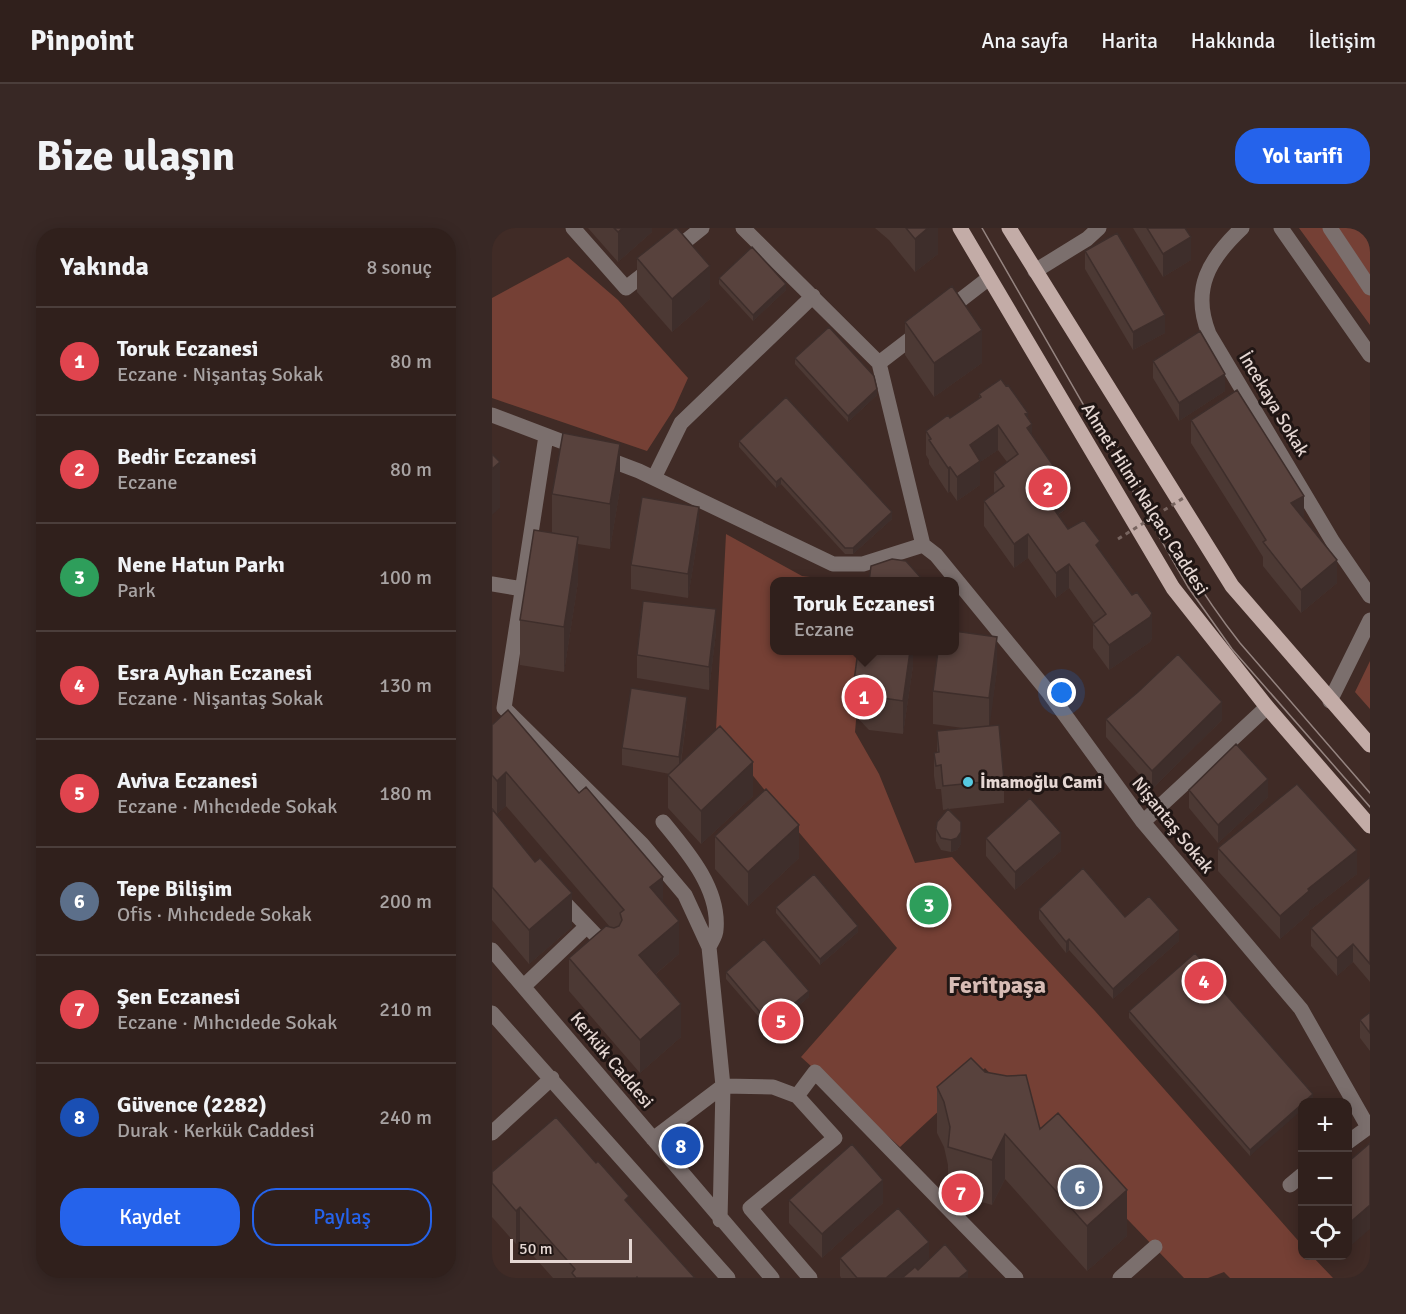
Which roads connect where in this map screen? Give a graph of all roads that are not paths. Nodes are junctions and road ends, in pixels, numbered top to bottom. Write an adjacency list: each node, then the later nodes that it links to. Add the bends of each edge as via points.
1 (573, 228): 2 (street, via 626,288)
2 (702, 228)
3 (742, 228): 13 (street)
4 (960, 228): 11 (main road, Ahmet Hilmi Nalçacı Caddesi)
5 (1010, 228): 10 (main road, Ahmet Hilmi Nalçacı Caddesi)
6 (1099, 228): 10 (street)
7 (1242, 228): 24 (street, İncekaya Sokak, via 1213,261 1200,301 1203,318 1327,532)
8 (1281, 228): 14 (street)
9 (1330, 228): 12 (street)
10 (1035, 271): 26 (main road, Ahmet Hilmi Nalçacı Caddesi, via 1232,586)
11 (989, 278): 15 (street); 27 (main road, Ahmet Hilmi Nalçacı Caddesi, via 1173,588)
12 (1370, 288)
13 (813, 296): 15 (street); 18 (street, via 681,423)
14 (1370, 355)
15 (879, 363): 19 (street)
16 (492, 416): 17 (street)
17 (546, 436): 18 (street); 23 (street)
18 (654, 478): 19 (street, via 833,564 863,564)
19 (923, 545): 20 (street, Nişantaş Sokak)
20 (954, 577)
21 (959, 583): 32 (street, Nişantaş Sokak, via 1049,693)
22 (492, 584): 23 (street)
23 (523, 589): 28 (street)
24 (1370, 596)
25 (1370, 620): 26 (street)
26 (1330, 701): 30 (main road, Ahmet Hilmi Nalçacı Caddesi)
27 (1267, 707): 32 (street); 33 (main road, Ahmet Hilmi Nalçacı Caddesi)
28 (504, 708): 29 (street); 36 (street, via 642,844 685,895)
29 (498, 725)
30 (1370, 745)
31 (663, 822): 36 (street, via 691,856 713,898 716,931)
32 (1143, 822): 44 (street, Nişantaş Sokak, via 1301,1009)
33 (1370, 826)
34 (547, 884): 35 (street)
35 (586, 927): 38 (street); 39 (street)
36 (709, 947): 42 (street)
37 (492, 950): 39 (street, Kerkük Caddesi)
38 (612, 952)
39 (524, 986): 46 (street, Kerkük Caddesi)
40 (492, 1013): 41 (street)
41 (552, 1078): 45 (street); 50 (street)
42 (723, 1086): 43 (street, via 773,1087); 46 (street); 48 (street)
43 (797, 1096): 52 (street, via 835,1138 750,1208); 53 (street, via 815,1072)
44 (1369, 1127): 47 (street)
45 (492, 1133)
46 (653, 1139): 48 (street, Kerkük Caddesi)
47 (1352, 1139)
48 (720, 1220): 51 (street, Kerkük Caddesi)
49 (1155, 1247): 54 (street)
50 (728, 1278)
51 (772, 1278)
52 (810, 1278)
53 (1016, 1278)
54 (1120, 1278)

